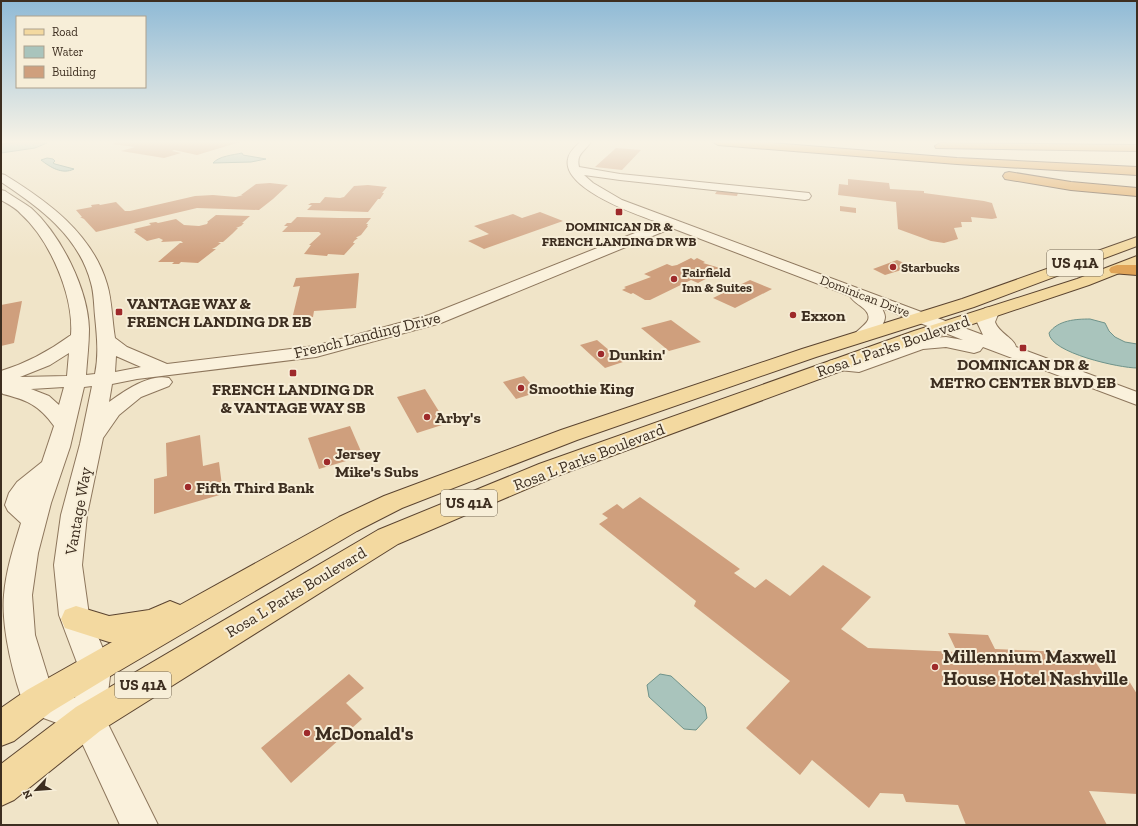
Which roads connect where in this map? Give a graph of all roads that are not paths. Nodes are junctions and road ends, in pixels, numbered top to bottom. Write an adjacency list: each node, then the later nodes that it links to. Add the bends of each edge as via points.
1 (7, 181): 27 (street, Vantage Way, via 52,212 70,230 86,252 102,293)
2 (583, 181): 8 (street)
3 (609, 181): 8 (street)
4 (655, 181): 11 (street)
5 (1036, 181): 9 (highway)
6 (1045, 181): 7 (highway)
7 (1137, 186)
8 (590, 187): 12 (street, Dominican Drive)
9 (1137, 192)
10 (1, 194): 25 (street, Vantage Way, via 26,211 49,238 76,297)
11 (805, 196)
12 (618, 203): 13 (street, Dominican Drive); 14 (street, via 630,216)
13 (673, 223): 14 (street); 15 (street, Dominican Drive)
14 (633, 228): 18 (street)
15 (688, 229): 18 (street); 21 (street, Dominican Drive)
16 (1137, 241): 23 (main road, Rosa L Parks Boulevard / US 41A, via 968,303)
17 (1137, 261): 19 (main road, Rosa L Parks Boulevard / US 41A)
18 (588, 263): 29 (street, French Landing Drive, via 435,319); 29 (street, French Landing Drive, via 494,309 432,332 382,348)
19 (1117, 270): 20 (highway); 22 (main road, Rosa L Parks Boulevard / US 41A)
20 (1137, 270)
21 (853, 293): 23 (street, Dominican Drive); 26 (street, via 877,315 876,322)
22 (991, 312): 24 (main road, Rosa L Parks Boulevard / US 41A); 28 (street, via 986,322 990,332)
23 (922, 317): 24 (street, Dominican Drive); 26 (main road, Rosa L Parks Boulevard / US 41A)
24 (946, 326): 28 (street, Dominican Drive); 30 (main road, Rosa L Parks Boulevard / US 41A)
25 (80, 336): 32 (street, via 52,357); 33 (street, Vantage Way)
26 (862, 336): 37 (main road, Rosa L Parks Boulevard / US 41A)
27 (106, 340): 31 (street); 34 (street, Vantage Way)
28 (1024, 356): 30 (street, via 946,342 920,344 859,366); 38 (street, Dominican Drive)
29 (317, 358): 31 (street, French Landing Drive)
30 (836, 366): 41 (main road, Rosa L Parks Boulevard / US 41A)
31 (163, 376): 34 (street, French Landing Drive, via 134,385); 40 (street, via 134,393 111,411)
32 (1, 377)
33 (76, 380): 34 (street, French Landing Drive); 35 (street, French Landing Drive); 39 (street, Vantage Way)
34 (104, 380): 40 (street, Vantage Way)
35 (1, 384)
36 (1, 389): 39 (street, via 25,392 37,397 53,410)
37 (685, 396): 41 (main road, via 675,411 617,433); 42 (main road, Rosa L Parks Boulevard / US 41A, via 531,449 393,502 348,524)
38 (1137, 399)
39 (64, 425): 45 (street, Vantage Way, via 52,466 30,483 18,497 17,505 34,520 18,595 20,635)
40 (91, 444): 43 (street, Vantage Way, via 74,515 68,564)
41 (543, 473): 46 (main road, Rosa L Parks Boulevard / US 41A, via 388,537)
42 (228, 593): 43 (main road, via 152,622 118,628 109,629); 44 (main road, Rosa L Parks Boulevard / US 41A)
43 (76, 619): 44 (street, Vantage Way)
44 (95, 668): 45 (main road, Rosa L Parks Boulevard / US 41A); 46 (street, Vantage Way)
45 (39, 701): 46 (street); 47 (main road, Rosa L Parks Boulevard / US 41A)
46 (88, 719): 48 (main road, Rosa L Parks Boulevard / US 41A); 49 (street)
47 (1, 729)
48 (1, 787)
49 (139, 825)

